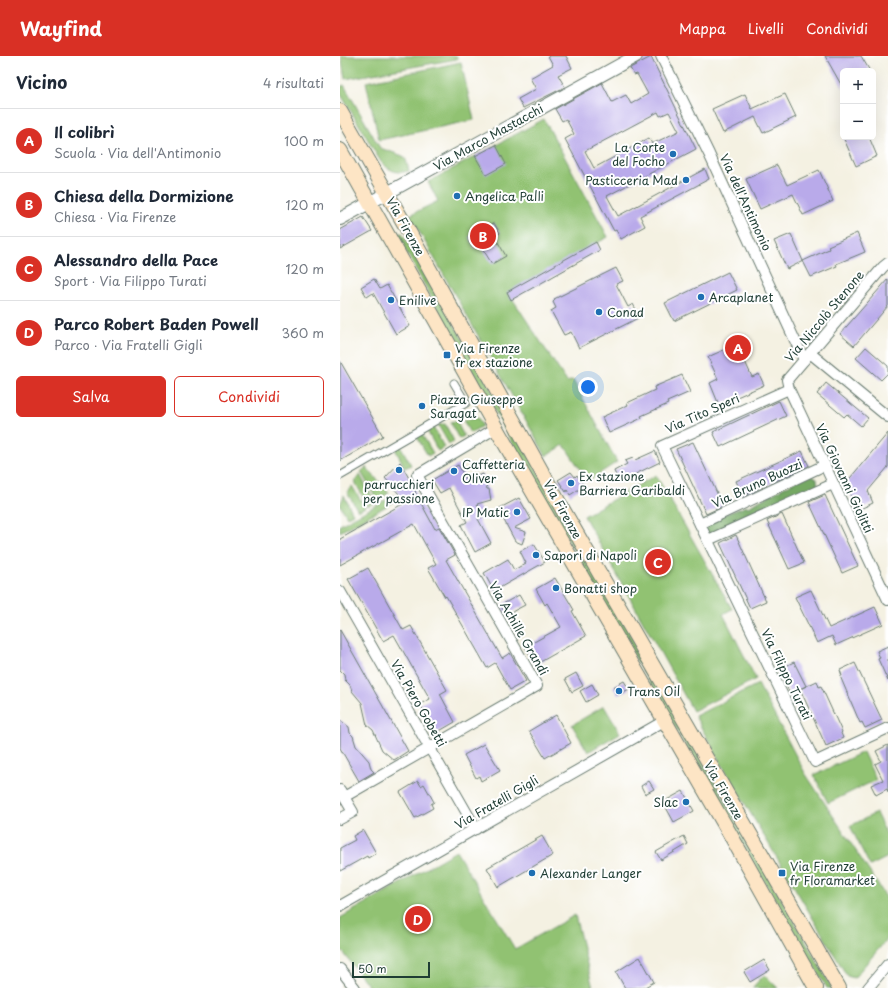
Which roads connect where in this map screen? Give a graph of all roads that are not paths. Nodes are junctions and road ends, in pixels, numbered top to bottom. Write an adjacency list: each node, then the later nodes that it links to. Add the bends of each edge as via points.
1 (636, 56): 5 (street, Via Marco Mastacchi)
2 (661, 56): 9 (street, Via dell'Antimonio)
3 (340, 111): 5 (main road, Via Firenze)
4 (340, 150): 6 (main road, Via Firenze)
5 (388, 193): 6 (street, Via Marco Mastacchi); 32 (main road, Via Firenze, via 563,510)
6 (370, 203): 7 (street, Via Marco Mastacchi); 13 (main road, Via Firenze)
7 (340, 220)
8 (888, 263): 9 (street, Via Niccolò Stenone)
9 (807, 356): 11 (street, Via Niccolò Stenone, via 787,380); 12 (street)
10 (454, 383): 15 (street, via 466,403)
11 (789, 389): 14 (street, Via Giovanni Giolitti); 17 (street, Via Tito Speri, via 662,446)
12 (888, 417)
13 (496, 428): 21 (main road, Via Firenze); 23 (street, Via Achille Grandi, via 417,475 537,686)
14 (825, 465): 16 (street, Via Giovanni Giolitti); 17 (street, Via Bruno Buozzi)
15 (340, 476)
16 (833, 484): 18 (street); 20 (street, Via Giovanni Giolitti)
17 (700, 524): 18 (street, Via Filippo Turati)
18 (708, 540): 22 (street, Via Filippo Turati, via 815,762)
19 (340, 591): 23 (street, Via Piero Gobetti)
20 (887, 593)
21 (664, 721): 26 (street, Via Fratelli Gigli); 31 (main road, Via Firenze)
22 (888, 728)
23 (429, 747): 24 (street); 26 (street, Via Piero Gobetti)
24 (342, 794): 25 (street, via 353,812)
25 (340, 819)
26 (476, 829): 27 (street, Via Fratelli Gigli)
27 (340, 906)
28 (888, 964): 33 (street)
29 (340, 969): 30 (street)
30 (355, 988)
31 (816, 988)
32 (839, 988)
33 (868, 988)

